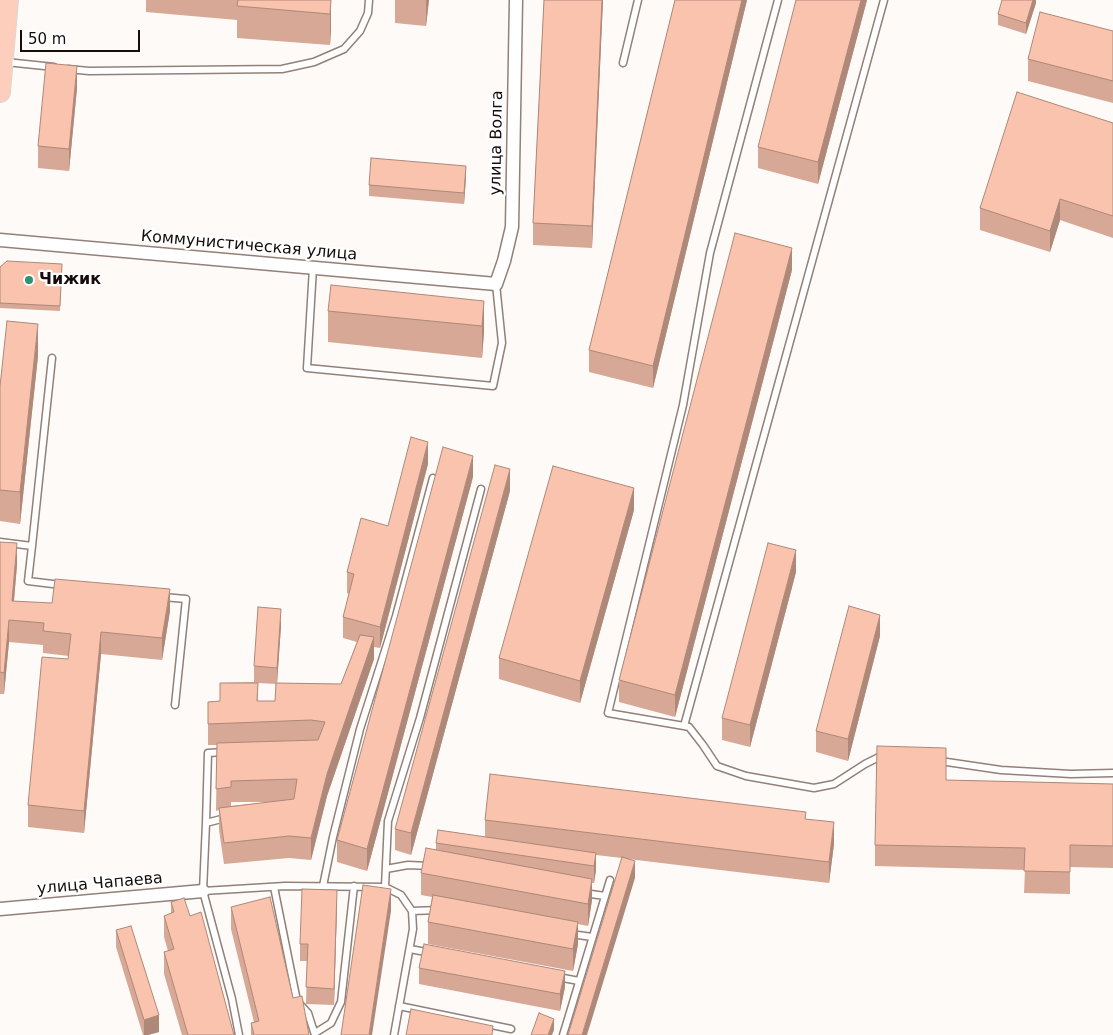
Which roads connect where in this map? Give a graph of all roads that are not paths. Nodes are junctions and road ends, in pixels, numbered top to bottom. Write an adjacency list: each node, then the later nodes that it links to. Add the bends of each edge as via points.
1 (8, 0): 7 (main road)
2 (369, 0): 7 (lane, via 368,14 360,32 344,49 314,62 282,69 89,72)
3 (516, 0): 12 (street, улица Волга, via 512,228)
4 (638, 0): 8 (lane)
5 (778, 0): 21 (lane, via 710,253 683,405 608,713)
6 (884, 0): 21 (lane)
7 (3, 62): 9 (main road)
8 (623, 63)
9 (0, 92)
10 (0, 240): 11 (street, Коммунистическая улица)
11 (313, 268): 12 (street, Коммунистическая улица); 12 (lane, via 307,368 493,386 502,343)
12 (496, 284)
13 (52, 358): 17 (lane)
14 (433, 478): 31 (lane, via 396,616 360,729)
15 (481, 488): 29 (lane, via 420,718 388,821)
16 (0, 542): 17 (lane)
17 (32, 546): 18 (lane, via 28,581)
18 (68, 586)
19 (157, 596): 20 (lane, via 186,599)
20 (175, 705)
21 (684, 726): 23 (lane, via 703,745 717,766 746,776 814,788 834,784 864,764)
22 (228, 752): 27 (lane, via 208,753)
23 (888, 756)
24 (933, 760): 25 (lane, via 1001,770)
25 (1113, 773)
26 (235, 816): 27 (lane)
27 (206, 823): 35 (lane)
28 (433, 866): 29 (lane)
29 (386, 869): 34 (lane)
30 (610, 880): 37 (lane)
31 (323, 886): 32 (lane); 33 (lane)
32 (354, 886): 34 (lane); 49 (lane, via 341,1002 330,1023)
33 (274, 887): 35 (lane); 49 (lane, via 297,1001 308,1013)
34 (385, 887): 40 (lane, via 401,895)
35 (203, 891): 38 (street, улица Чапаева); 50 (lane)
36 (576, 891): 37 (lane)
37 (605, 896): 42 (lane)
38 (0, 909)
39 (443, 910): 40 (lane)
40 (412, 911): 43 (lane)
41 (564, 932): 42 (lane)
42 (592, 938): 46 (lane)
43 (410, 949): 44 (lane); 47 (lane)
44 (438, 954)
45 (551, 976): 46 (lane)
46 (579, 981): 52 (lane)
47 (399, 1006): 48 (lane); 51 (lane)
48 (511, 1028)
49 (315, 1034)
50 (239, 1035)
51 (394, 1035)
52 (563, 1035)

